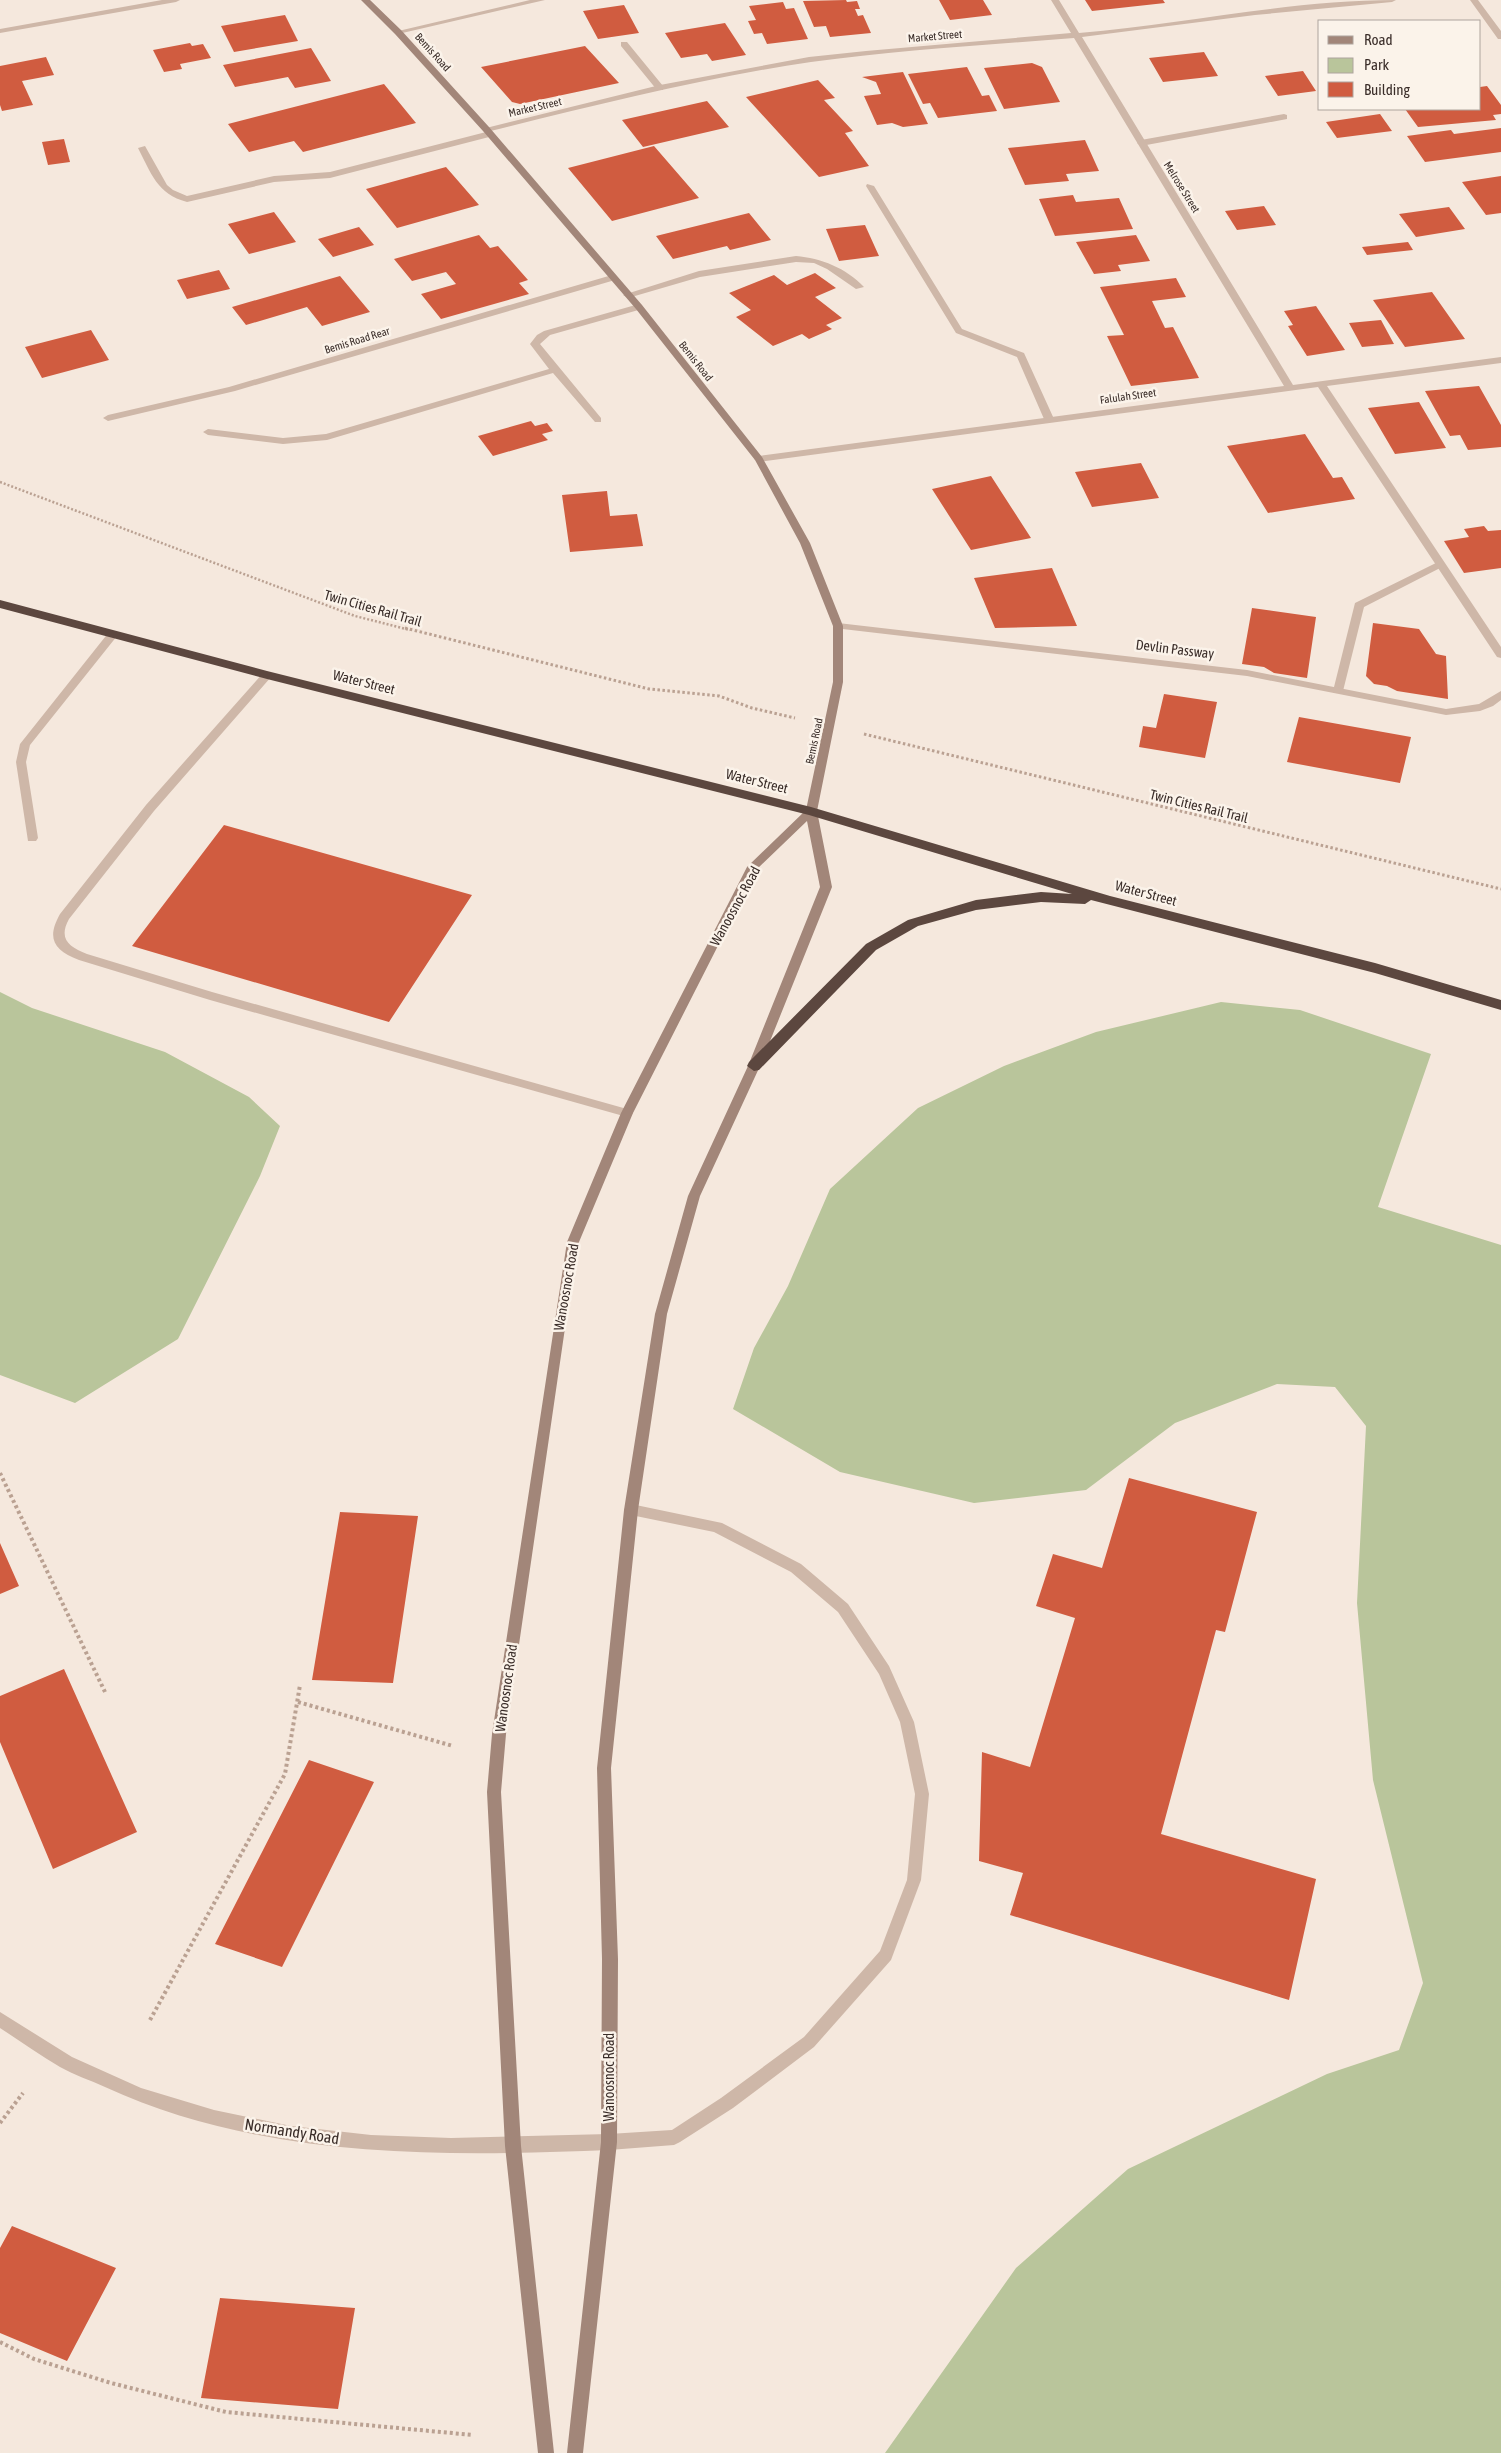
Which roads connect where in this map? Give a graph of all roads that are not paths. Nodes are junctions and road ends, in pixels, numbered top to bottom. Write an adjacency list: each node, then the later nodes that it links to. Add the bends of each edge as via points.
1 (176, 0): 7 (street)
2 (365, 0): 8 (main road, Bemis Road)
3 (540, 0): 8 (street)
4 (1055, 0): 9 (street, Melrose Street)
5 (1392, 0): 9 (street, Market Street, via 1255,13)
6 (1474, 0): 10 (street)
7 (0, 31)
8 (398, 32): 14 (main road, Bemis Road)
9 (1075, 36): 12 (street, Market Street, via 809,60); 15 (street, Melrose Street)
10 (1501, 37)
11 (624, 44): 12 (street)
12 (660, 88): 14 (street, Market Street)
13 (1284, 117): 15 (street)
14 (488, 132): 16 (street, Market Street, via 330,175 274,179 186,199 165,190); 18 (main road, Bemis Road)
15 (1142, 143): 25 (street, Melrose Street)
16 (142, 148)
17 (870, 186): 27 (street, via 959,331 1021,355)
18 (612, 278): 20 (main road, Bemis Road); 26 (street, Bemis Road Rear, via 232,389)
19 (859, 287): 20 (street, via 825,264 810,259 700,274)
20 (628, 295): 21 (main road, Bemis Road)
21 (639, 308): 23 (street, via 540,337 536,344); 30 (main road, Bemis Road)
22 (1501, 360): 24 (street, Falulah Street)
23 (554, 370): 28 (street); 29 (street, via 327,436 283,440)
24 (1320, 382): 25 (street, Falulah Street); 31 (street)
25 (1289, 386): 27 (street, Falulah Street)
26 (108, 418)
27 (1049, 419): 30 (street, Falulah Street)
28 (598, 420)
29 (208, 432)
30 (759, 459): 33 (main road, Bemis Road, via 805,543)
31 (1440, 564): 35 (street); 37 (street, via 1359,604)
32 (0, 604): 34 (highway, Water Street)
33 (838, 626): 37 (street, Devlin Passway, via 1247,673); 39 (main road, Bemis Road, via 838,682)
34 (113, 634): 36 (highway, Water Street); 40 (street, via 25,744 21,762)
35 (1501, 655)
36 (267, 674): 39 (highway, Water Street); 44 (street, via 150,808 64,917 57,935 64,948 83,957 210,996)
37 (1338, 691): 38 (street, Devlin Passway, via 1446,712 1469,711 1494,703)
38 (1501, 694)
39 (811, 811): 41 (highway, Water Street); 43 (main road, Wanoosnoc Road, via 826,887); 44 (main road, Wanoosnoc Road, via 753,867)
40 (32, 838)
41 (1108, 900): 42 (highway, Water Street, via 1375,968); 43 (highway, via 1032,898 976,905 913,922 871,947)
42 (1501, 1005)
43 (754, 1066): 45 (main road, Wanoosnoc Road, via 694,1196 661,1314)
44 (627, 1113): 48 (main road, Wanoosnoc Road, via 573,1242 499,1734 494,1811)
45 (631, 1510): 47 (main road, Wanoosnoc Road, via 604,1768 610,1959); 47 (street, Normandy Road, via 717,1528 796,1568 843,1608 884,1670 903,1713 922,1794 914,1880 886,1955 809,2042 727,2103 674,2137)
46 (0, 2018): 48 (street, Normandy Road, via 28,2040 72,2066 121,2088 222,2120 375,2143)
47 (609, 2142): 48 (street, Normandy Road); 50 (main road, Wanoosnoc Road)
48 (513, 2146): 49 (main road, Wanoosnoc Road)
49 (546, 2453)
50 (575, 2453)

